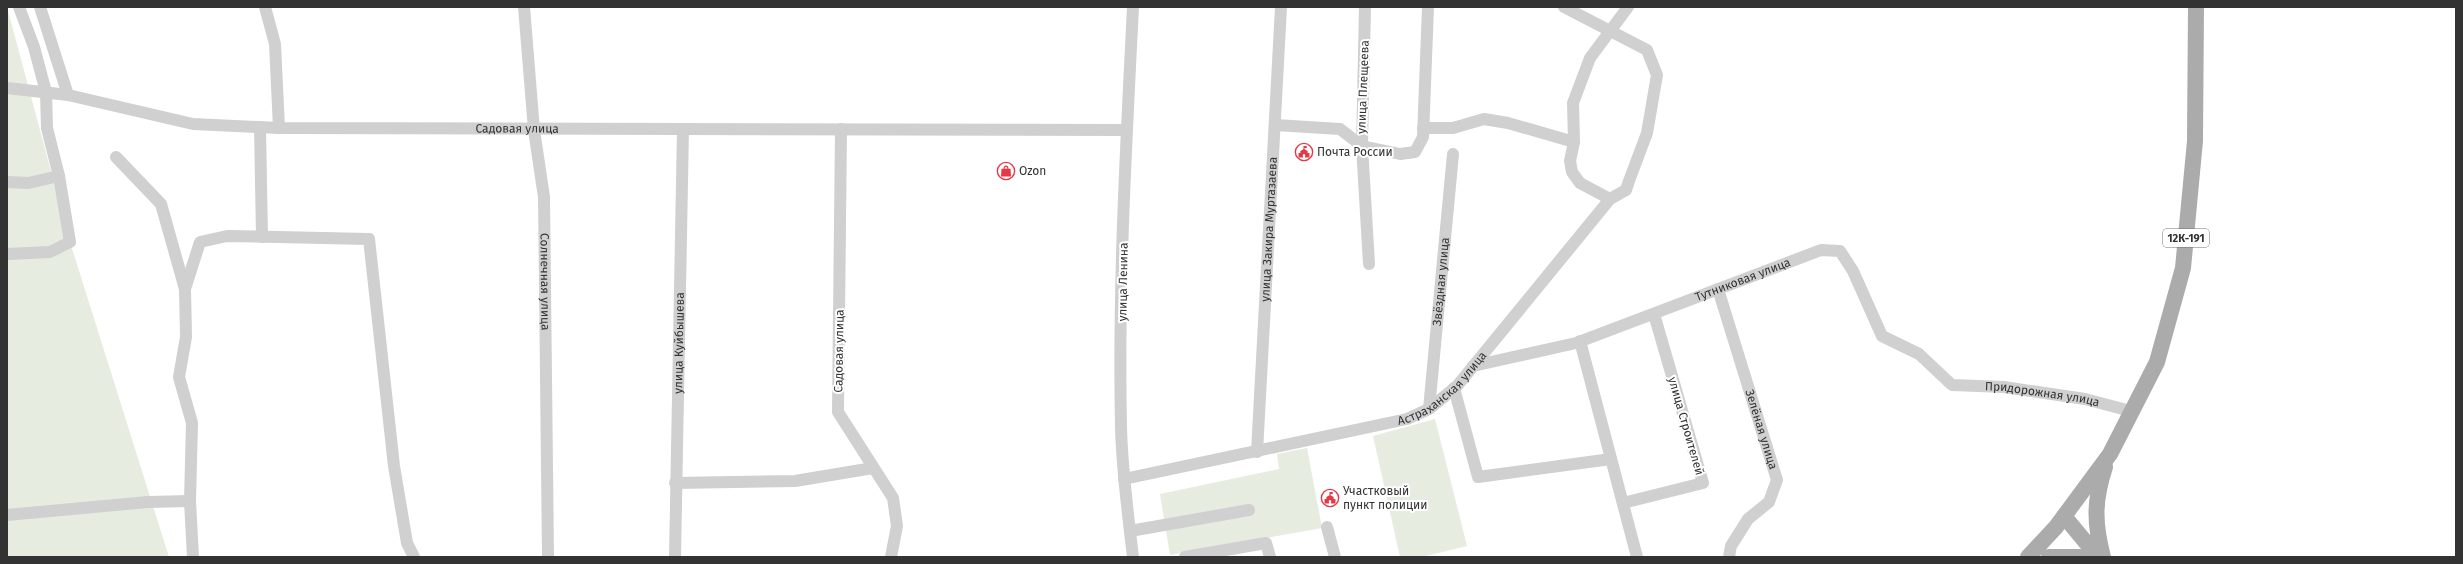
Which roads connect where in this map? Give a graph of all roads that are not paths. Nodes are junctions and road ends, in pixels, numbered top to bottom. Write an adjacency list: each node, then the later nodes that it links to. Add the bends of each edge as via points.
1 (19, 7): 14 (street, via 34,47)
2 (40, 7): 15 (street)
3 (265, 7): 18 (street, via 275,44)
4 (524, 7): 22 (street, Солнечная улица)
5 (1133, 7): 23 (street, улица Ленина)
6 (1281, 7): 16 (street, улица Закира Муртазаева)
7 (1365, 7): 25 (street, улица Плещеева)
8 (1428, 7): 19 (street)
9 (1564, 7): 12 (street, Астраханская улица)
10 (1628, 7): 12 (street)
11 (2196, 7): 42 (main road, 12К-191, via 2195,141 2183,268 2157,362)
12 (1611, 31): 24 (street, via 1590,58 1573,103); 30 (street, Астраханская улица, via 1647,50 1657,75 1648,133 1626,190)
13 (7, 88): 14 (street, Садовая улица)
14 (46, 92): 15 (street, Садовая улица); 28 (street, via 47,128)
15 (68, 95): 17 (street, Садовая улица, via 193,124)
16 (1275, 125): 25 (street, via 1340,129); 43 (street, улица Закира Муртазаева)
17 (260, 127): 18 (street, Садовая улица); 31 (street)
18 (279, 128): 22 (street, Садовая улица)
19 (1423, 128): 24 (street, via 1453,128 1484,119 1508,123); 25 (street, via 1423,137 1415,152 1400,154)
20 (683, 129): 21 (street, Садовая улица); 22 (street, Садовая улица); 48 (street, улица Куйбышева)
21 (841, 129): 23 (street, Садовая улица); 46 (street, Садовая улица, via 838,412)
22 (534, 130): 58 (street, Солнечная улица, via 544,197)
23 (1127, 130): 47 (street, улица Ленина, via 1122,287 1121,428)
24 (1574, 142): 30 (street, via 1570,161 1572,172 1580,183)
25 (1362, 146): 33 (street, улица Плещеева)
26 (1453, 154): 41 (street, Звёздная улица)
27 (116, 157): 34 (street, via 161,204)
28 (59, 176): 29 (street, via 28,183); 32 (street, via 70,242 50,252)
29 (7, 182)
30 (1610, 199): 38 (street, Астраханская улица)
31 (262, 237): 34 (street, via 226,236 200,242); 57 (street, via 369,239 394,466 407,543)
32 (7, 254)
33 (1369, 264)
34 (185, 289): 49 (street, via 186,337 179,377 192,423)
35 (1718, 289): 36 (street, Тутниковая улица); 39 (street, Тутниковая улица, via 1821,250 1840,251 1853,271 1882,336 1919,354); 66 (street, Зелёная улица, via 1777,480 1769,502 1748,519 1731,546)
36 (1654, 314): 37 (street, Тутниковая улица); 50 (street, улица Строителей, via 1703,483)
37 (1580, 341): 38 (street, Тутниковая улица); 45 (street)
38 (1473, 366): 40 (street, Астраханская улица)
39 (1952, 385): 42 (street, Придорожная улица, via 2004,387 2085,399)
40 (1454, 388): 41 (street, Астраханская улица); 45 (street, via 1478,477)
41 (1429, 409): 43 (street, Астраханская улица, via 1407,419)
42 (2130, 413): 44 (main road, 12К-191)
43 (1257, 452): 47 (street, Астраханская улица)
44 (2110, 454): 53 (main road, 12К-191); 71 (main road, via 2098,488 2095,512)
45 (1611, 459): 50 (street)
46 (873, 468): 48 (street, via 795,481); 60 (street, Садовая улица, via 892,498 897,526)
47 (1124, 479): 55 (street, улица Ленина)
48 (675, 483): 59 (street, улица Куйбышева)
49 (190, 500): 52 (street); 56 (street)
50 (1623, 503): 65 (street)
51 (1249, 510): 55 (street)
52 (7, 515)
53 (2064, 516): 67 (main road, 12К-191); 70 (main road)
54 (1327, 527): 64 (street)
55 (1130, 531): 61 (street, улица Ленина)
56 (193, 557)
57 (414, 557)
58 (548, 557)
59 (675, 557)
60 (892, 557)
61 (1134, 557)
62 (1185, 557): 63 (street, via 1266,543)
63 (1270, 557)
64 (1334, 557)
65 (1637, 557)
66 (1729, 557)
67 (2028, 557)
68 (2049, 557): 69 (main road)
69 (2080, 557)
70 (2098, 557)
71 (2103, 557)

